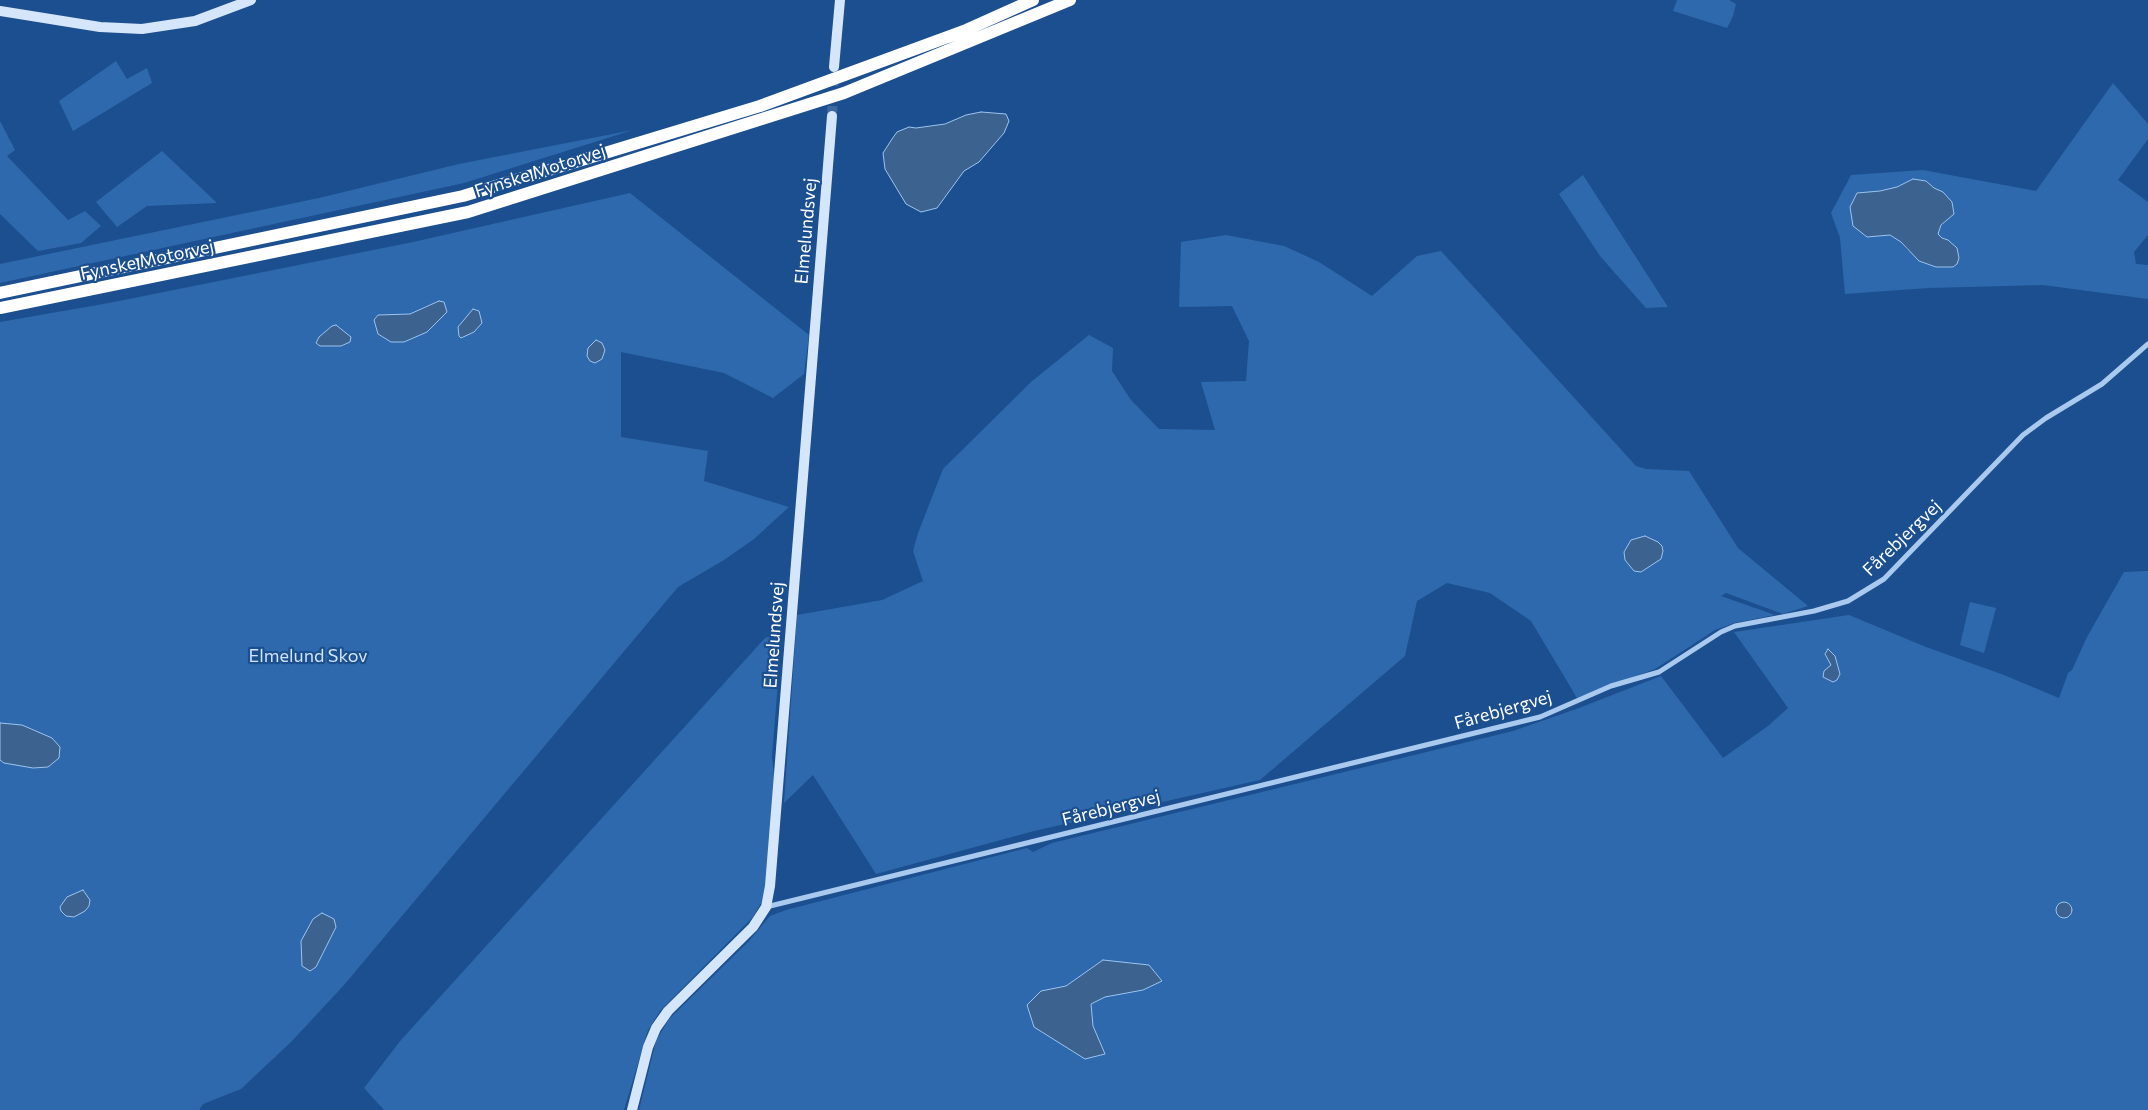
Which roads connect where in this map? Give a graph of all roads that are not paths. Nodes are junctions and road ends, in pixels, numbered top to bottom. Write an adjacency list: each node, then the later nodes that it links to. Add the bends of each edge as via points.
1 (251, 0): 5 (street, via 195,21 142,29 100,27)
2 (840, 0): 6 (street)
3 (1033, 0): 8 (highway, Fynske Motorvej, via 964,31 760,106 463,196)
4 (1070, 0): 9 (highway, Fynske Motorvej, via 844,93 468,212)
5 (0, 11)
6 (834, 67)
7 (832, 116): 11 (street, Elmelundsvej, via 777,820)
8 (0, 293)
9 (0, 308)
10 (2148, 344): 11 (street, Fårebjergvej, via 2102,384 2023,435 1888,575 1848,601 1735,626 1710,637 1659,672 1611,686 1540,717)
11 (766, 907): 12 (street, Elmelundsvej, via 752,928 668,1011 656,1028)
12 (632, 1110)

